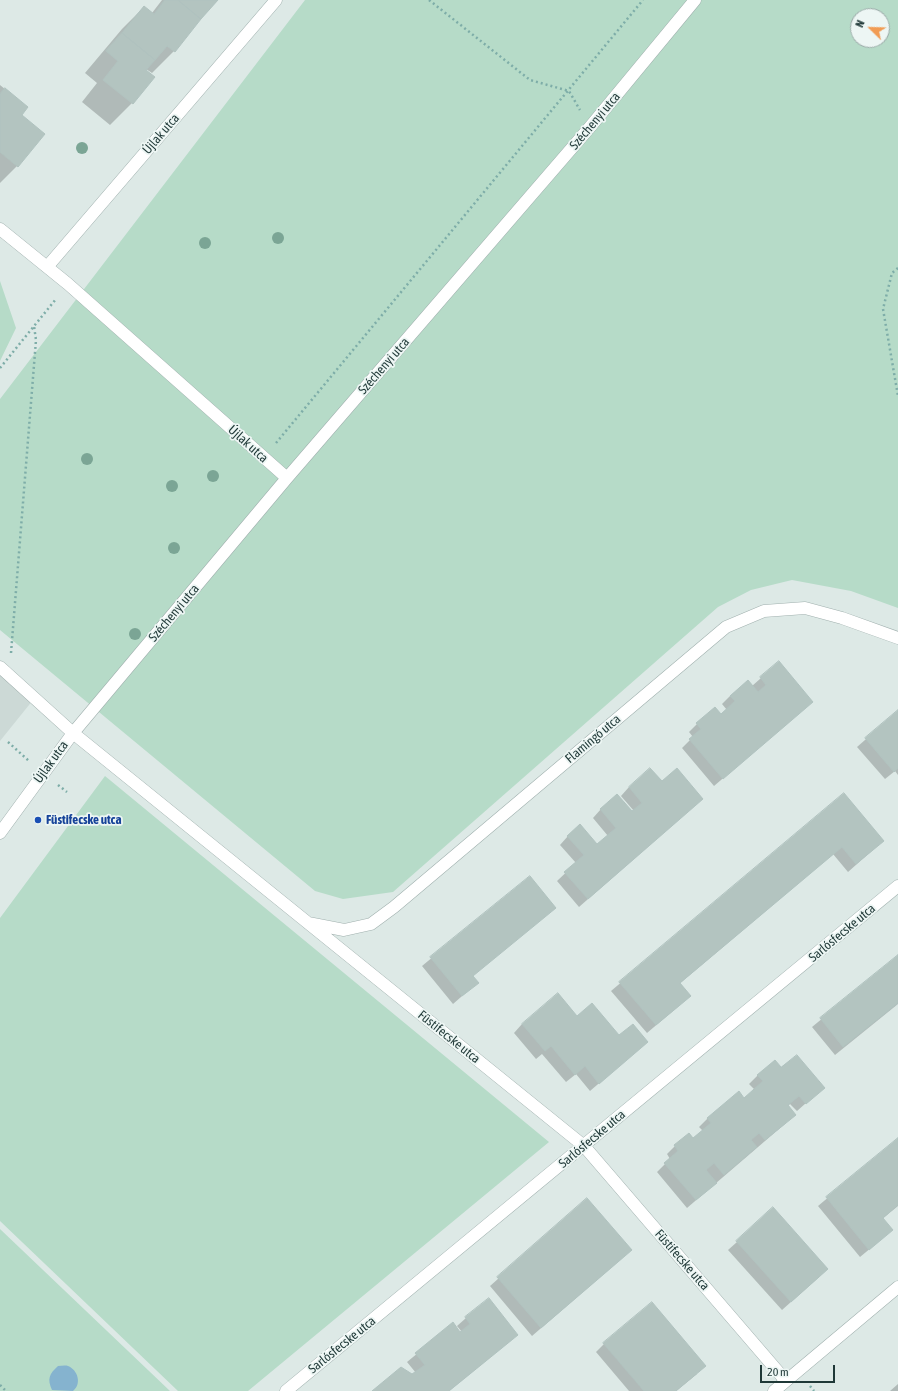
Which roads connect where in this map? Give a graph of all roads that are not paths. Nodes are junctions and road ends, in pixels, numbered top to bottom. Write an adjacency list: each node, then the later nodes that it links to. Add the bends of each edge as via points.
1 (276, 0): 4 (street, Újlak utca)
2 (694, 0): 5 (street, Széchenyi utca, via 590,127)
3 (0, 229): 4 (street, Újlak utca)
4 (47, 267): 5 (street, Újlak utca)
5 (287, 478): 8 (street, Széchenyi utca)
6 (898, 638): 11 (street, Flamingó utca, via 805,608 764,611 726,627 394,908 371,924 344,930)
7 (0, 667): 8 (street, Újlak utca)
8 (73, 733): 9 (street, Újlak utca); 11 (street, Füstifecske utca)
9 (0, 833)
10 (898, 886): 12 (street, Sarlósfecske utca)
11 (307, 923): 12 (street, Füstifecske utca)
12 (584, 1146): 14 (street, Füstifecske utca); 15 (street, Sarlósfecske utca)
13 (898, 1287): 14 (street)
14 (786, 1381): 16 (street)
15 (286, 1391)
16 (774, 1391)

